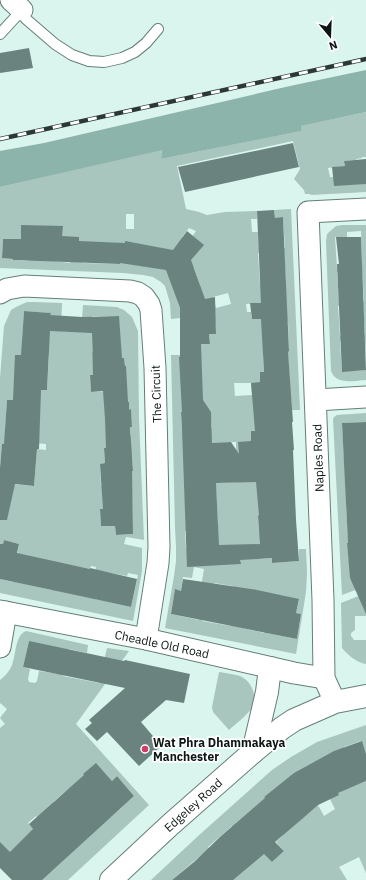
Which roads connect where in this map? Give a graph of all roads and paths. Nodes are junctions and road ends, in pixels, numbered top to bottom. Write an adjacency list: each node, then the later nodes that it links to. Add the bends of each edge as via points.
1 (16, 5): 2 (lane, via 26,19 54,44 72,55 89,61 104,62 135,52); 3 (lane)
2 (158, 29)
3 (0, 34)
4 (366, 209): 7 (street, Naples Road, via 308,212)
5 (0, 293): 9 (street, The Circuit, via 24,286 130,291 144,297 149,304 155,368 159,547)
6 (366, 397): 7 (street)
7 (316, 400): 12 (street, Naples Road)
8 (3, 611): 9 (street, Cheadle Old Road); 10 (street)
9 (146, 640): 11 (street, Cheadle Old Road)
10 (0, 647)
11 (270, 668): 12 (street, Cheadle Old Road); 15 (main road)
12 (324, 678): 14 (street, Naples Road)
13 (366, 696): 14 (main road, Edgeley Road)
14 (335, 702): 15 (main road, Edgeley Road, via 294,720)
15 (253, 752): 16 (main road, Edgeley Road)
16 (111, 880)

